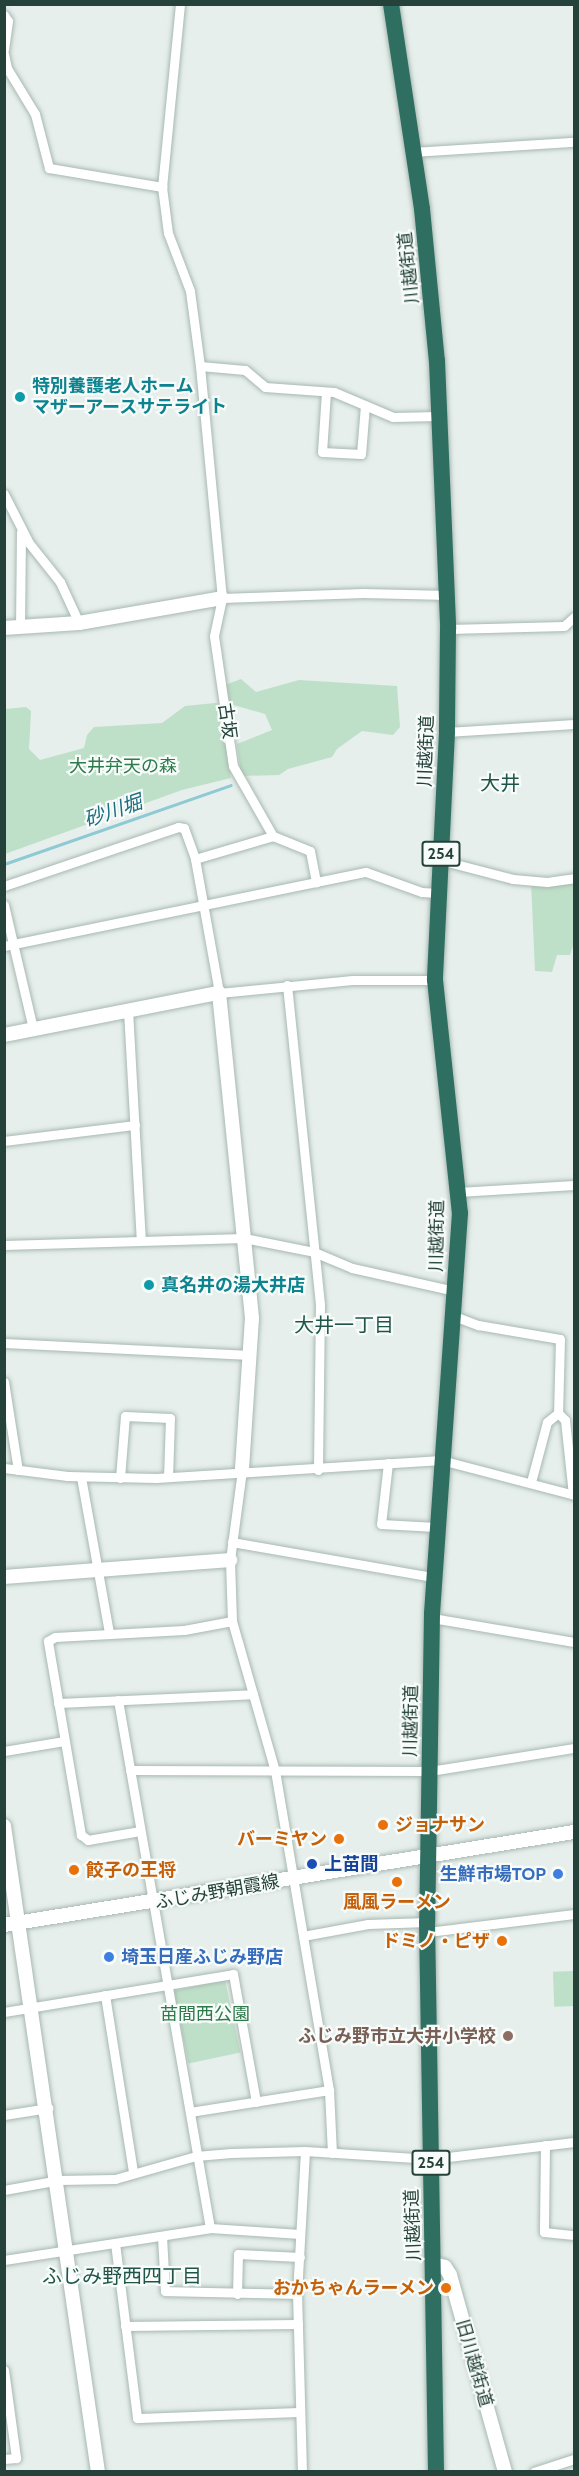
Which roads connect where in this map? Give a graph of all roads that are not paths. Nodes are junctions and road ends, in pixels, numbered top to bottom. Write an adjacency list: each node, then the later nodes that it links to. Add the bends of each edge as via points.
1 (180, 4): 7 (street, 古坂)
2 (391, 4): 6 (highway, 川越街道 / 254)
3 (4, 15): 4 (street, via 8,21)
4 (4, 52): 7 (street, via 7,69 40,127 49,168)
5 (574, 142): 6 (street)
6 (413, 152): 11 (highway, 川越街道 / 254, via 430,276)
7 (162, 187): 8 (street, 古坂, via 168,232 190,291)
8 (200, 366): 9 (street, via 245,370 265,387); 15 (street, 古坂)
9 (326, 392): 10 (street); 10 (street, via 322,452 361,454)
10 (365, 405): 11 (street, via 393,417)
11 (438, 416): 14 (highway, 川越街道 / 254)
12 (4, 494): 13 (street)
13 (21, 526): 17 (street, via 29,543 60,582); 19 (street)
14 (448, 595): 15 (street, via 363,592); 20 (highway, 川越街道 / 254)
15 (222, 598): 17 (street); 23 (street, 古坂, via 214,636 233,765)
16 (574, 617): 20 (street, via 564,626)
17 (79, 623): 19 (street)
18 (4, 628): 19 (street)
19 (21, 628)
20 (448, 629): 22 (highway, 川越街道 / 254)
21 (574, 724): 22 (street)
22 (447, 732): 25 (highway, 川越街道 / 254)
23 (273, 836): 24 (street); 27 (street, via 308,849)
24 (195, 859): 28 (street, via 184,828 178,827); 31 (street)
25 (440, 860): 26 (street, via 513,879 547,882); 29 (highway, 川越街道 / 254)
26 (574, 878)
27 (316, 882): 29 (street, via 366,872 422,892); 31 (street)
28 (4, 886)
29 (437, 892): 34 (highway, 川越街道 / 254)
30 (4, 905): 32 (street)
31 (205, 906): 32 (street); 36 (street)
32 (16, 944): 33 (street); 38 (street)
33 (4, 946)
34 (435, 980): 35 (street); 43 (highway, 川越街道 / 254)
35 (287, 986): 36 (street); 47 (street)
36 (219, 993): 37 (street); 44 (street)
37 (128, 1010): 38 (street); 40 (street)
38 (33, 1029): 39 (street)
39 (4, 1035)
40 (135, 1125): 41 (street); 45 (street)
41 (4, 1141)
42 (574, 1185): 43 (street)
43 (458, 1192): 48 (highway, 川越街道 / 254, via 460,1245)
44 (244, 1238): 45 (street); 47 (street); 51 (street)
45 (141, 1239): 46 (street)
46 (4, 1245)
47 (314, 1252): 48 (street, via 352,1268); 59 (street, via 322,1364)
48 (455, 1290): 49 (highway, 川越街道 / 254)
49 (454, 1316): 53 (street, via 478,1325 560,1339); 54 (highway, 川越街道 / 254)
50 (4, 1343): 51 (street)
51 (251, 1355): 58 (street)
52 (5, 1383): 57 (street)
53 (558, 1413): 63 (street, via 547,1422); 64 (street, via 565,1420)
54 (441, 1460): 55 (street); 63 (street); 65 (highway, 川越街道 / 254)
55 (388, 1463): 59 (street); 65 (street, via 381,1524)
56 (4, 1468): 57 (street)
57 (18, 1470): 60 (street)
58 (242, 1470): 59 (street); 61 (street); 66 (street)
59 (318, 1470)
60 (81, 1477): 62 (street); 68 (street)
61 (168, 1477): 62 (street); 62 (street, via 170,1418 125,1416)
62 (120, 1478)
63 (531, 1482): 64 (street)
64 (574, 1495)
65 (436, 1527): 70 (highway, 川越街道 / 254)
66 (232, 1542): 67 (street); 70 (street)
67 (230, 1560): 68 (street); 72 (street)
68 (97, 1571): 69 (street); 73 (street)
69 (4, 1577)
70 (433, 1577): 71 (highway, 川越街道 / 254)
71 (432, 1617): 74 (street); 83 (highway, 川越街道 / 254)
72 (232, 1621): 73 (street); 75 (street)
73 (109, 1634): 77 (street, via 49,1640)
74 (574, 1642)
75 (253, 1694): 76 (street); 82 (street)
76 (118, 1700): 77 (street); 81 (street)
77 (58, 1703): 78 (street)
78 (64, 1741): 80 (street); 85 (street, via 82,1837 88,1840)
79 (574, 1748): 83 (street)
80 (4, 1751)
81 (130, 1770): 82 (street); 85 (street)
82 (275, 1771): 83 (street); 88 (street)
83 (430, 1771): 87 (highway, 川越街道 / 254)
84 (4, 1826): 91 (street)
85 (140, 1831): 89 (street)
86 (574, 1832): 87 (street, ふじみ野朝霞線)
87 (428, 1854): 88 (street, ふじみ野朝霞線); 93 (highway, 川越街道 / 254)
88 (293, 1878): 89 (street, ふじみ野朝霞線); 94 (street)
89 (153, 1904): 91 (street, ふじみ野朝霞線); 95 (street)
90 (574, 1914): 93 (street)
91 (21, 1923): 92 (street, ふじみ野朝霞線); 97 (street)
92 (4, 1925)
93 (427, 1927): 94 (street, via 368,1924); 109 (highway, 川越街道 / 254)
94 (303, 1936): 99 (street)
95 (167, 1984): 96 (street); 100 (street, via 233,1974); 102 (street)
96 (105, 1995): 97 (street); 110 (street)
97 (33, 2008): 98 (street); 101 (street)
98 (4, 2013)
99 (329, 2090): 100 (street); 107 (street)
100 (256, 2102): 102 (street)
101 (48, 2108): 103 (street); 111 (street)
102 (190, 2112): 108 (street)
103 (4, 2115)
104 (574, 2142): 105 (street)
105 (545, 2145): 109 (street); 115 (street, via 544,2232)
106 (305, 2151): 107 (street); 108 (street); 114 (street)
107 (333, 2153): 109 (street)
108 (196, 2157): 110 (street); 113 (street)
109 (430, 2159): 121 (highway, 川越街道 / 254)
110 (133, 2172): 111 (street, via 115,2179)
111 (59, 2180): 112 (street); 118 (street)
112 (4, 2190)
113 (210, 2228): 114 (street); 116 (street)
114 (300, 2234): 119 (street)
115 (574, 2235)
116 (162, 2236): 117 (street); 122 (street, via 165,2291)
117 (115, 2243): 118 (street); 125 (street)
118 (69, 2251): 120 (street); 130 (street)
119 (300, 2257): 122 (street, via 238,2254); 123 (street)
120 (4, 2260)
121 (433, 2264): 132 (highway, 川越街道 / 254); 133 (street, 旧川越街道, via 445,2267 450,2275)
122 (237, 2294): 123 (street)
123 (297, 2294): 124 (street)
124 (298, 2324): 125 (street); 127 (street)
125 (125, 2326): 127 (street, via 137,2418)
126 (4, 2370): 128 (street, via 16,2458)
127 (300, 2412): 131 (street)
128 (4, 2459)
129 (574, 2459): 134 (street)
130 (98, 2472)
131 (302, 2472)
132 (436, 2472)
133 (505, 2472)
134 (534, 2472)

